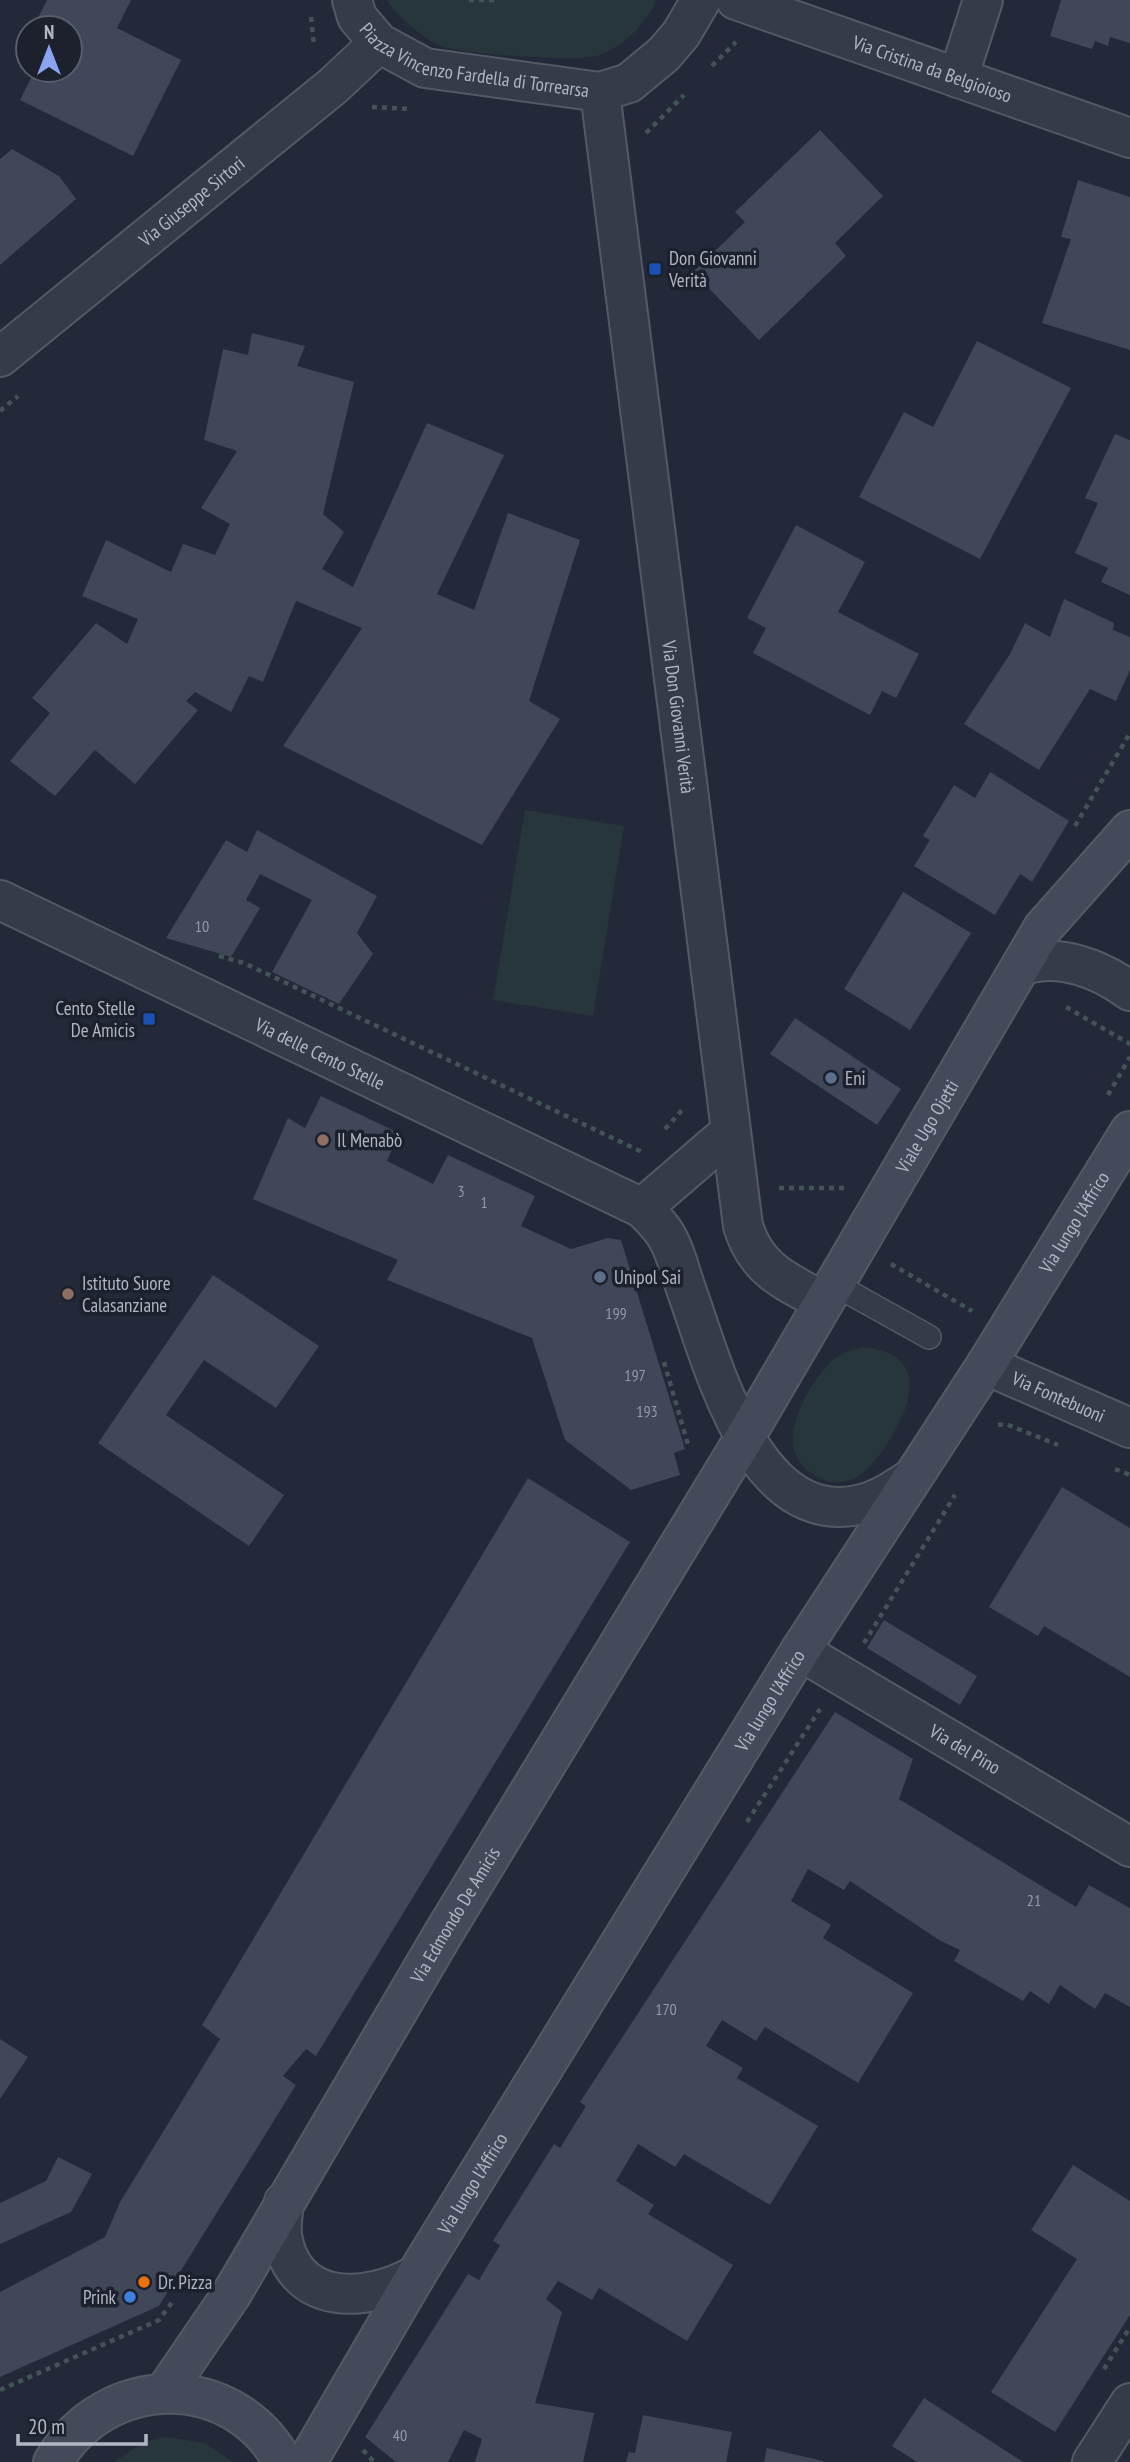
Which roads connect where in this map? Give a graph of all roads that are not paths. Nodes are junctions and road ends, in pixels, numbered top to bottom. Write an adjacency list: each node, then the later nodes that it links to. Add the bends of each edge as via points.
1 (352, 0): 5 (street, Piazza Vincenzo Fardella di Torrearsa, via 357,17)
2 (701, 0): 7 (street, Piazza Vincenzo Fardella di Torrearsa, via 664,54 629,83)
3 (736, 0): 6 (street, Via Cristina da Belgioioso)
4 (983, 0): 6 (street)
5 (379, 43): 7 (street, Piazza Vincenzo Fardella di Torrearsa, via 409,62 448,74); 9 (street, Via Giuseppe Sirtori, via 333,86)
6 (958, 78): 8 (street, Via Cristina da Belgioioso)
7 (600, 92): 15 (street, Via Don Giovanni Verità)
8 (1130, 138)
9 (0, 357)
10 (1130, 830): 12 (main road, Viale Ugo Ojetti, via 1043,928)
11 (0, 900): 16 (street, Via delle Cento Stelle)
12 (1021, 966): 13 (street, via 1077,965); 17 (main road, Viale Ugo Ojetti)
13 (1130, 991)
14 (1130, 1131): 19 (main road, Via lungo l'Affrico)
15 (729, 1133): 16 (street); 17 (street, Via Don Giovanni Verità, via 749,1248 768,1270)
16 (642, 1208): 21 (street, Via delle Cento Stelle, via 669,1241)
17 (829, 1293): 18 (lane); 21 (main road, Viale Ugo Ojetti)
18 (929, 1337)
19 (986, 1365): 20 (street, Via Fontebuoni); 22 (main road, Via lungo l'Affrico)
20 (1130, 1428)
21 (745, 1437): 22 (street, via 782,1486 809,1502 837,1507 861,1504 883,1497); 25 (main road, Via Edmondo De Amicis)
22 (909, 1480): 23 (main road, Via lungo l'Affrico)
23 (800, 1651): 24 (street, Via del Pino); 26 (main road, Via lungo l'Affrico)
24 (1130, 1847)
25 (284, 2202): 26 (street, via 282,2233 288,2256 301,2275 323,2291 371,2293 394,2288); 27 (main road, Via Edmondo De Amicis, via 231,2295)
26 (416, 2275): 31 (main road, Via lungo l'Affrico)
27 (164, 2393): 29 (main road, via 119,2403 95,2415); 30 (main road, via 219,2404 244,2418)
28 (1130, 2403): 32 (street)
29 (52, 2462)
30 (283, 2462)
31 (307, 2462)
32 (1092, 2462)

